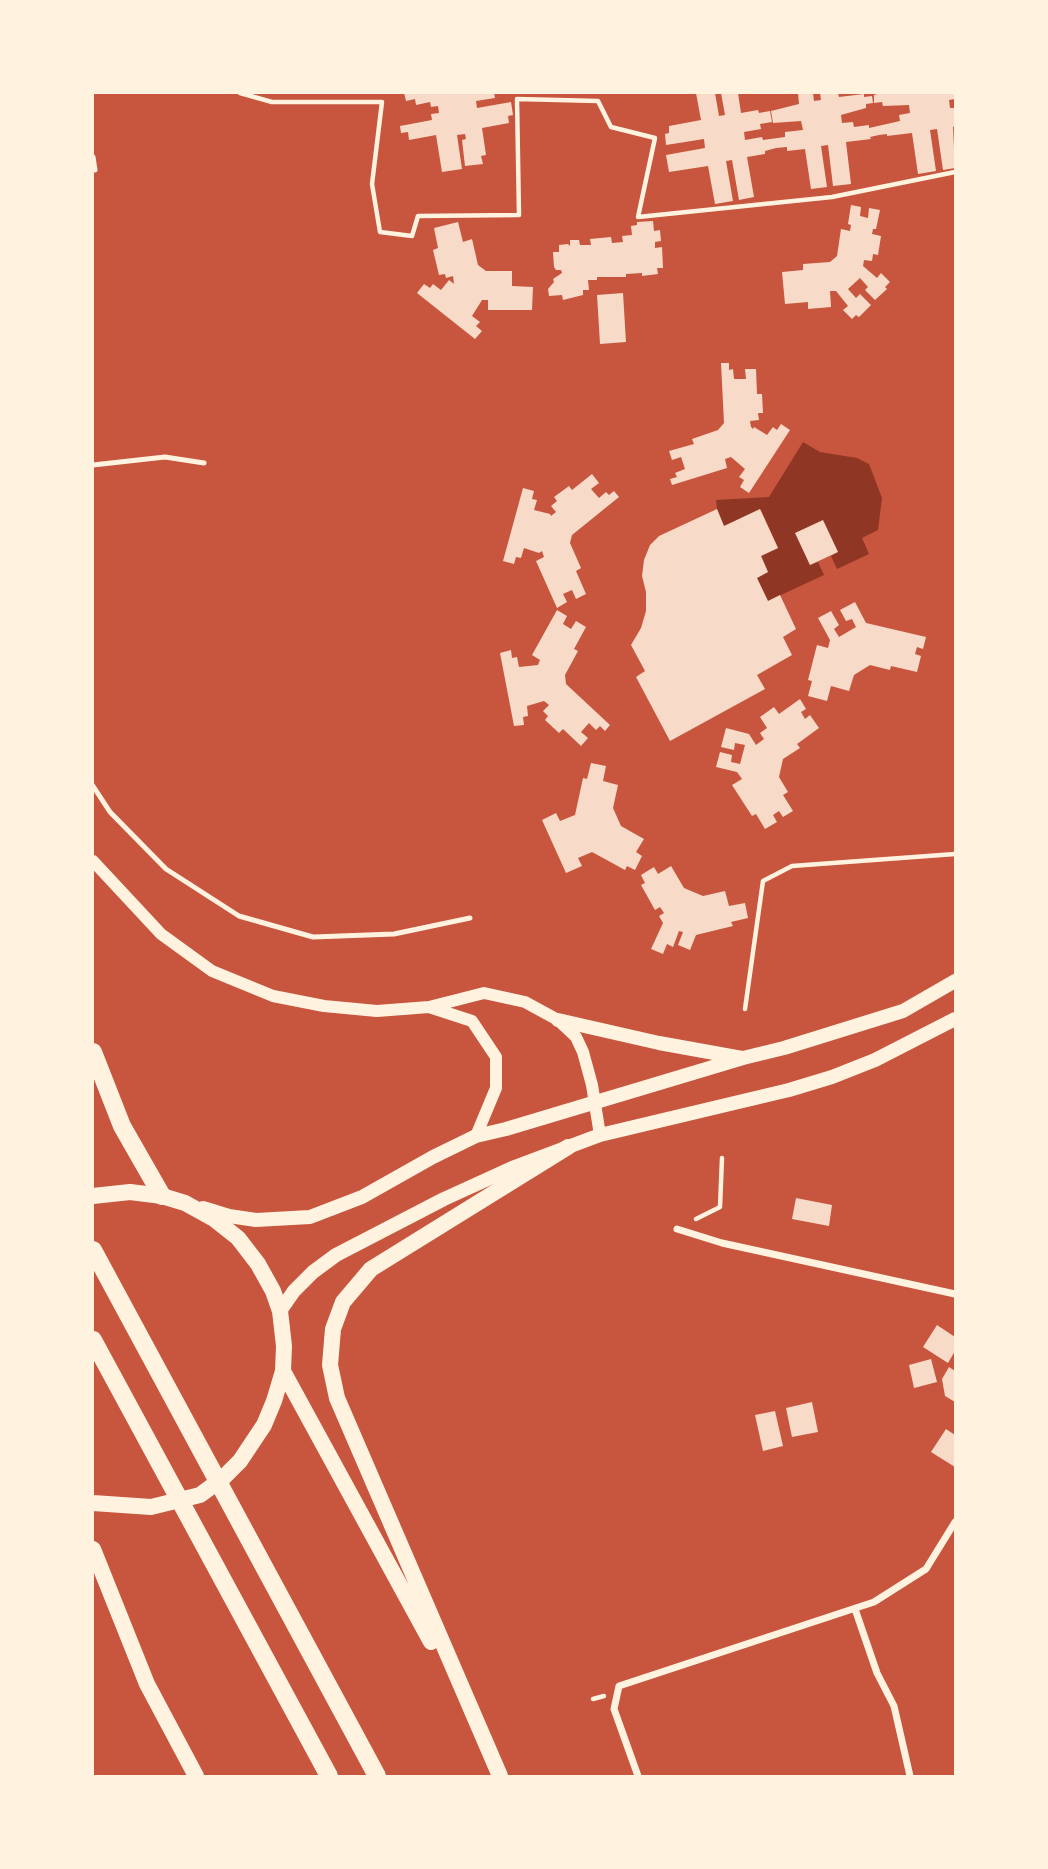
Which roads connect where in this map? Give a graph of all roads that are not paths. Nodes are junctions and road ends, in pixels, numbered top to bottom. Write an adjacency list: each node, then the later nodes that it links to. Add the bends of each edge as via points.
1 (93, 157): 2 (lane)
2 (95, 170)
3 (204, 463): 4 (lane, via 165,457)
4 (93, 465)
5 (93, 786): 7 (lane, via 110,812 166,869 239,916 313,937 394,934)
6 (93, 861): 9 (street, via 161,934 212,971 273,996 324,1006 377,1011)
7 (470, 918)
8 (955, 981): 13 (main road, via 903,1011)
9 (429, 1007): 11 (street, via 484,993 525,1002); 16 (street, via 472,1021 496,1057 496,1088)
10 (955, 1019): 15 (main road, via 832,1077)
11 (558, 1020): 13 (main road); 14 (street, via 576,1037 583,1052)
12 (93, 1052): 19 (highway, via 122,1126)
13 (743, 1058): 14 (main road)
14 (595, 1103): 15 (street); 16 (main road)
15 (600, 1135): 17 (main road)
16 (476, 1136): 20 (main road, via 362,1197 310,1217 256,1220)
17 (568, 1147): 24 (main road, via 444,1199 358,1243 313,1272); 34 (main road, via 371,1269 343,1302 333,1329 330,1365 337,1398)
18 (98, 1195): 19 (main road)
19 (162, 1196): 20 (main road)
20 (185, 1203): 24 (main road, via 237,1238 258,1264)
21 (677, 1229): 23 (street)
22 (93, 1250): 33 (highway)
23 (955, 1294)
24 (280, 1311): 26 (main road)
25 (93, 1340): 32 (highway)
26 (283, 1371): 27 (main road, via 264,1425 240,1461 200,1494 151,1507); 34 (main road, via 419,1617)
27 (93, 1503)
28 (955, 1522): 30 (street, via 926,1569)
29 (93, 1549): 31 (main road, via 147,1684)
30 (855, 1609): 35 (street, via 620,1686 614,1709); 36 (street, via 894,1706)
31 (196, 1776)
32 (329, 1776)
33 (377, 1776)
34 (500, 1776)
35 (638, 1776)
36 (911, 1776)

